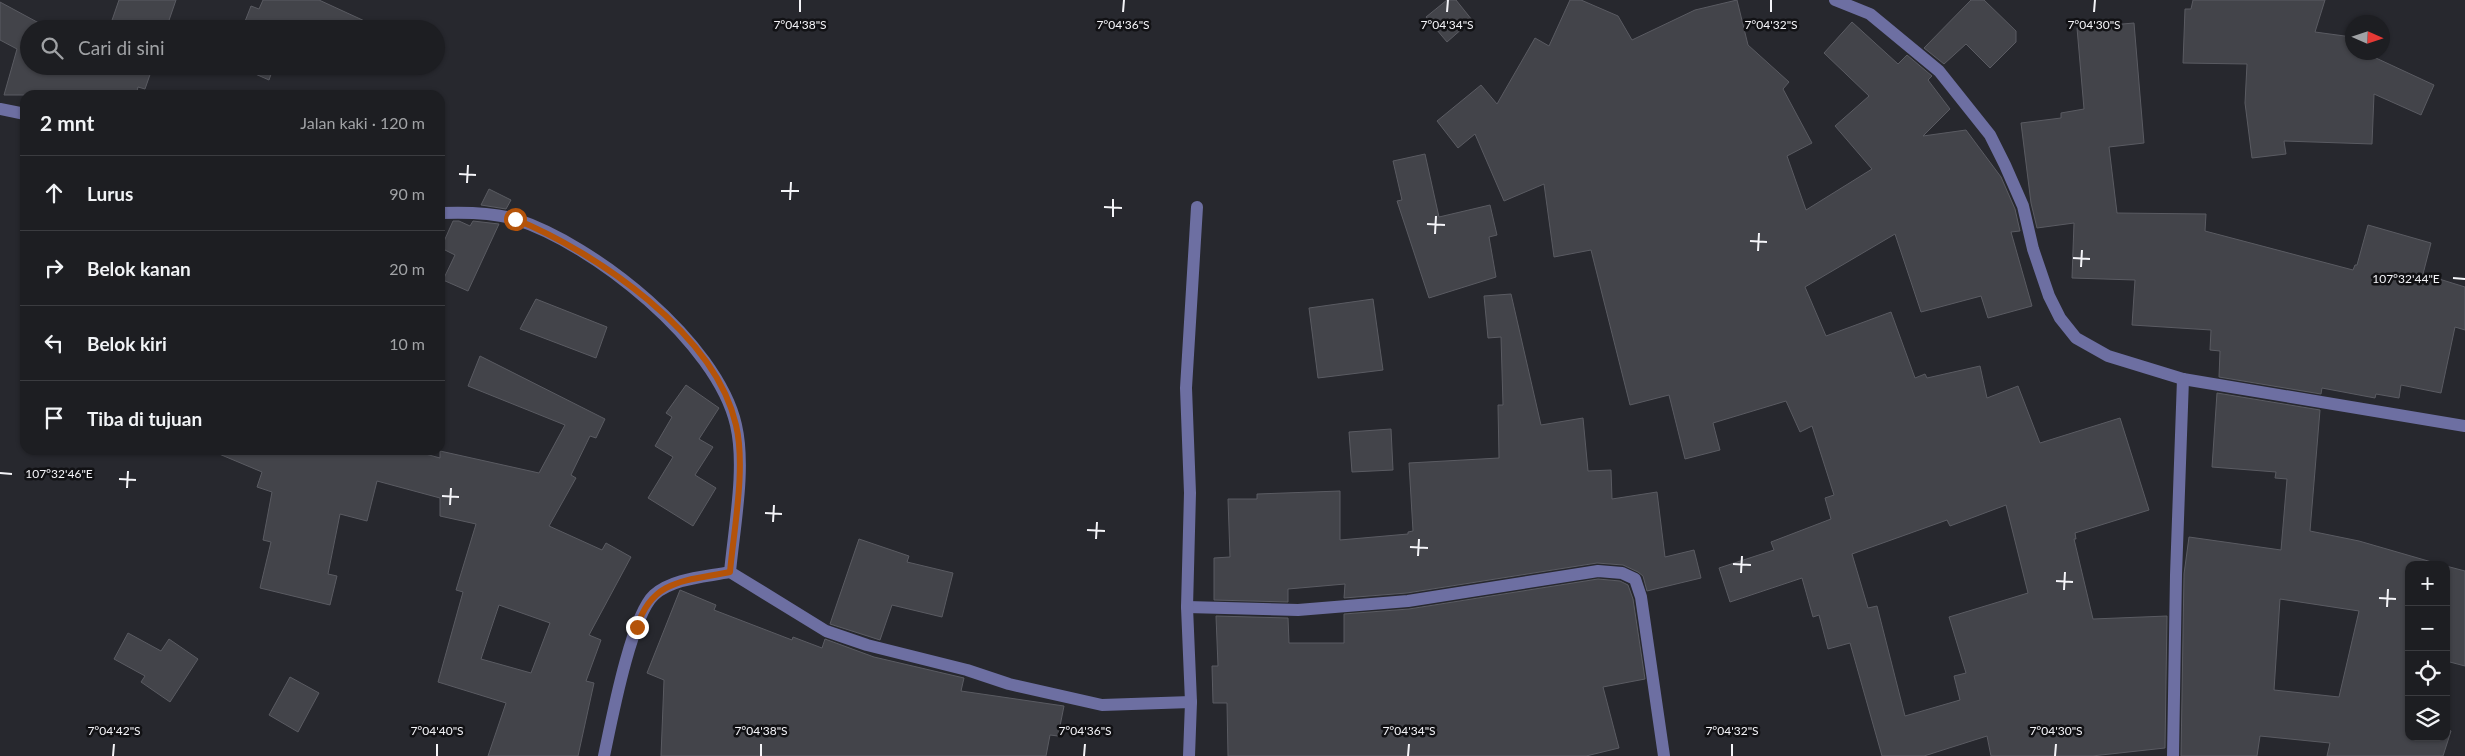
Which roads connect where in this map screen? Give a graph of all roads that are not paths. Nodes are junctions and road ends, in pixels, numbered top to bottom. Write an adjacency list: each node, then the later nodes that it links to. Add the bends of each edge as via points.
1 (1835, 0): 6 (street, via 1870,14 1939,71 1990,135 2023,206 2049,296 2060,318 2076,338 2108,356)
2 (0, 110): 3 (street)
3 (20, 113)
4 (1197, 207): 9 (street, via 1186,388 1190,493)
5 (445, 212): 8 (street, via 479,212 515,219 541,230 623,279 694,346 724,390 736,425 740,458)
6 (2183, 379): 7 (street); 14 (street)
7 (2465, 426)
8 (730, 572): 10 (street, via 826,631 867,645 950,665 1009,684 1102,705); 11 (street, via 675,583 654,595 642,610 618,689)
9 (1187, 607): 10 (street); 13 (street, via 1316,608 1408,601 1598,571 1622,573 1635,579 1641,597)
10 (1191, 702): 12 (street)
11 (604, 756)
12 (1189, 756)
13 (1664, 756)
14 (2173, 756)

